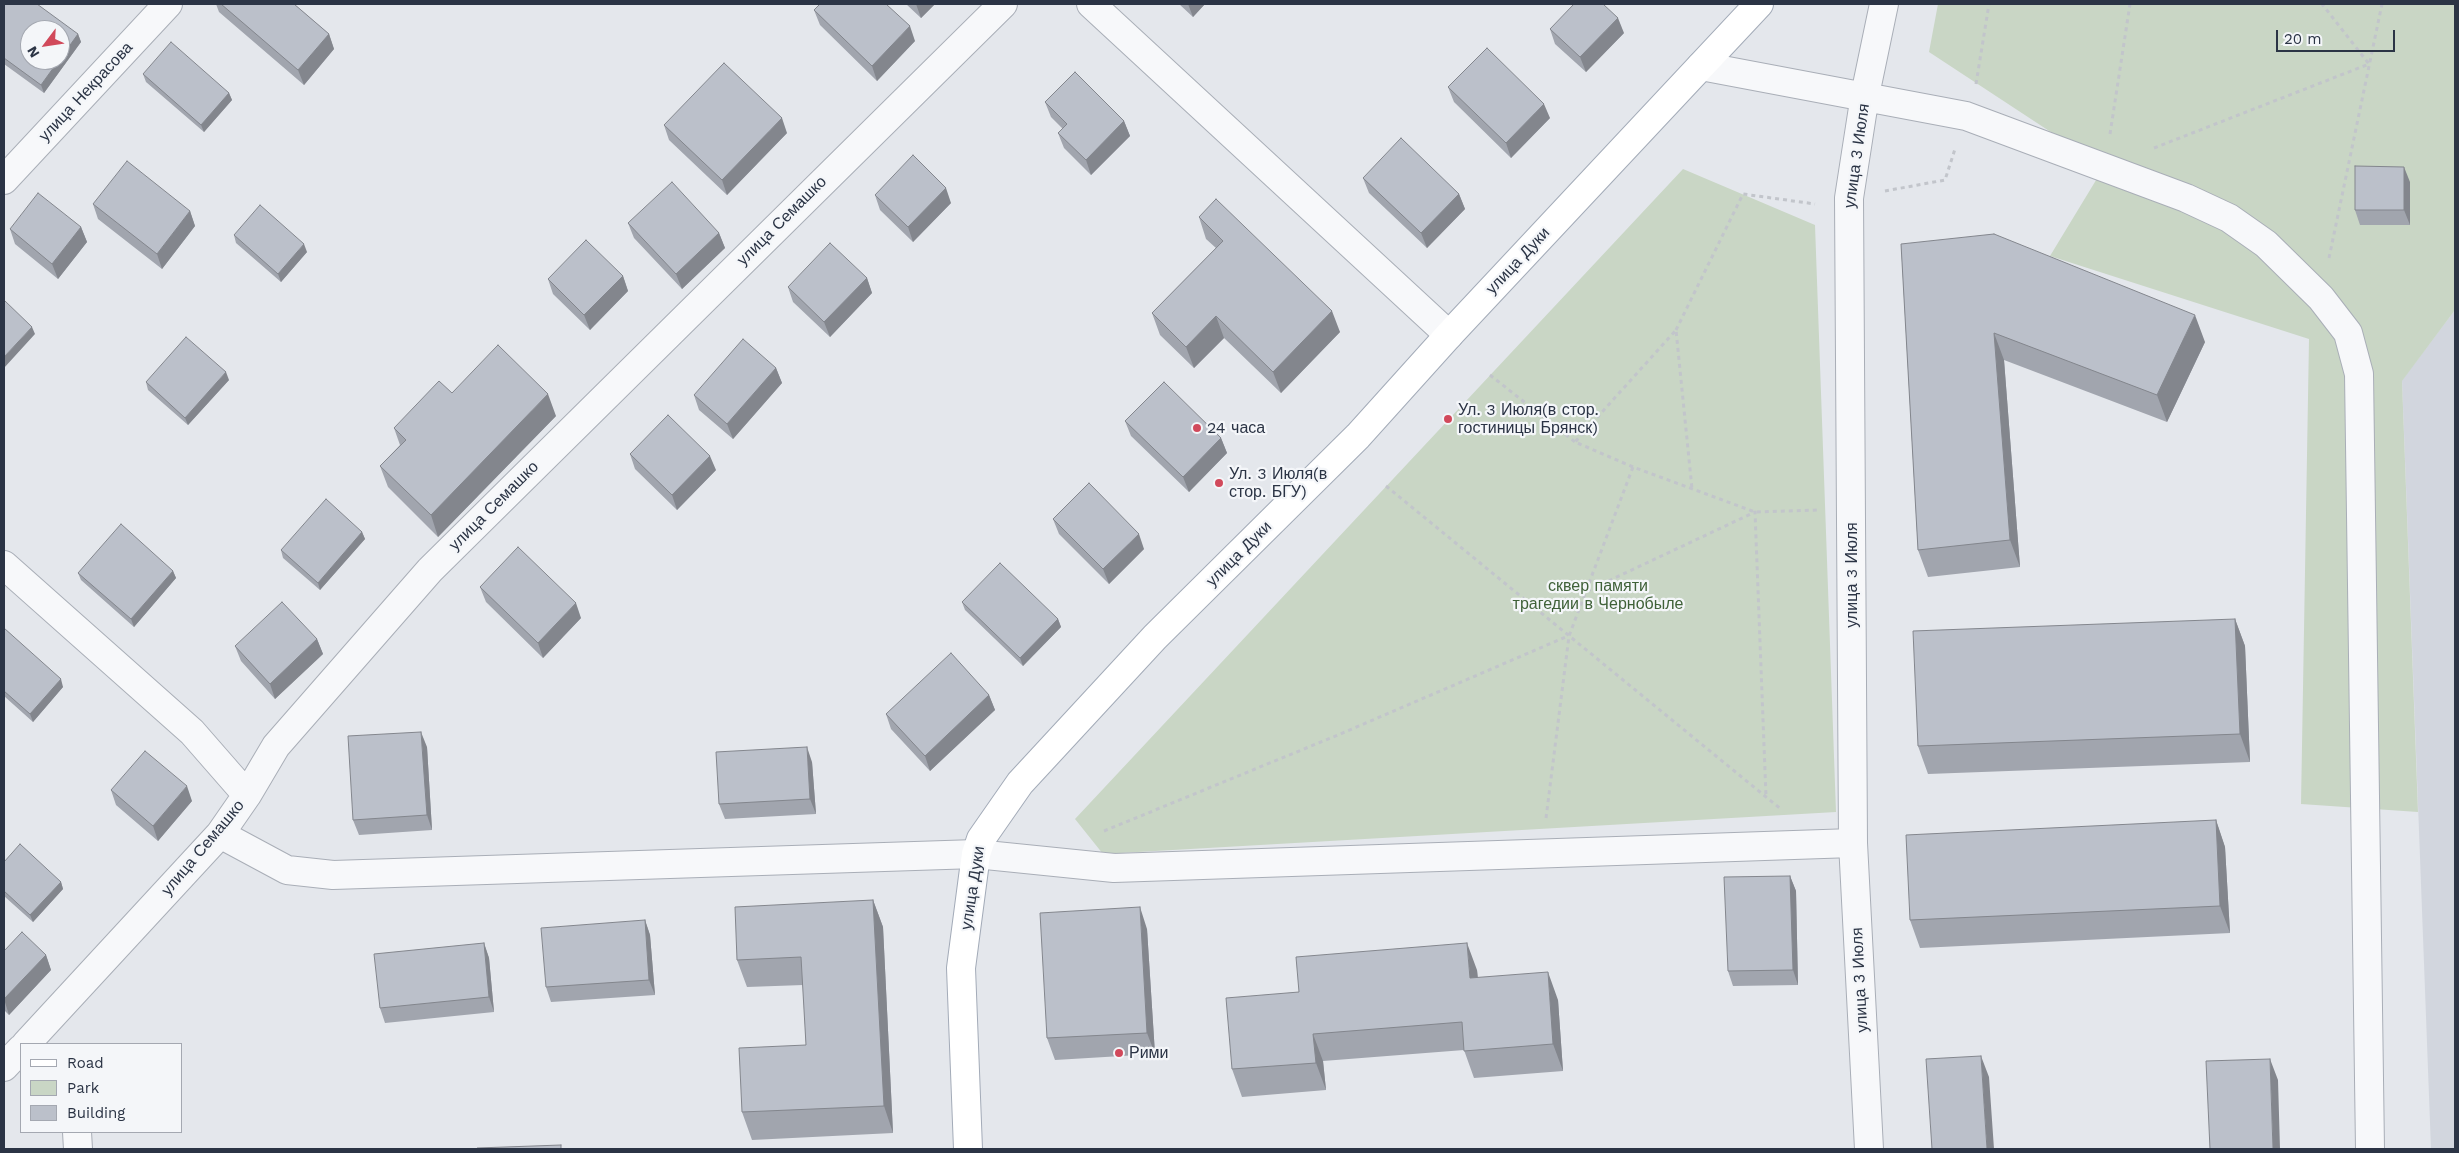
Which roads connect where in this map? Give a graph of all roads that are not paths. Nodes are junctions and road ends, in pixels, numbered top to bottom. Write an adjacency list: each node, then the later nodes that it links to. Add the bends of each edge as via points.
1 (168, 4): 8 (street, улица Некрасова)
2 (1003, 4): 11 (street, улица Семашко, via 430,570 276,746)
3 (1091, 4): 9 (street)
4 (1759, 4): 6 (main road, улица Дуки)
5 (1884, 4): 7 (street, улица 3 Июля)
6 (1701, 66): 7 (street); 9 (main road, улица Дуки)
7 (1865, 96): 13 (street, улица 3 Июля, via 1849,198); 22 (street, via 1966,116 2186,198 2229,218 2266,244 2321,298 2348,333 2359,374)
8 (4, 180)
9 (1449, 335): 14 (main road, улица Дуки, via 1358,436 1154,637 1020,783 980,840)
10 (4, 565): 11 (street, via 192,732)
11 (247, 795): 12 (street, улица Семашко)
12 (220, 834): 14 (street, via 287,870 333,875); 15 (street, улица Семашко)
13 (1854, 843): 14 (street, via 1114,868); 21 (street, улица 3 Июля)
14 (976, 854): 20 (main road, улица Дуки, via 961,968)
15 (30, 1043)
16 (20, 1052): 17 (street, улица Семашко)
17 (4, 1067)
18 (77, 1133): 19 (street)
19 (78, 1149)
20 (968, 1149)
21 (1869, 1149)
22 (2370, 1149)

